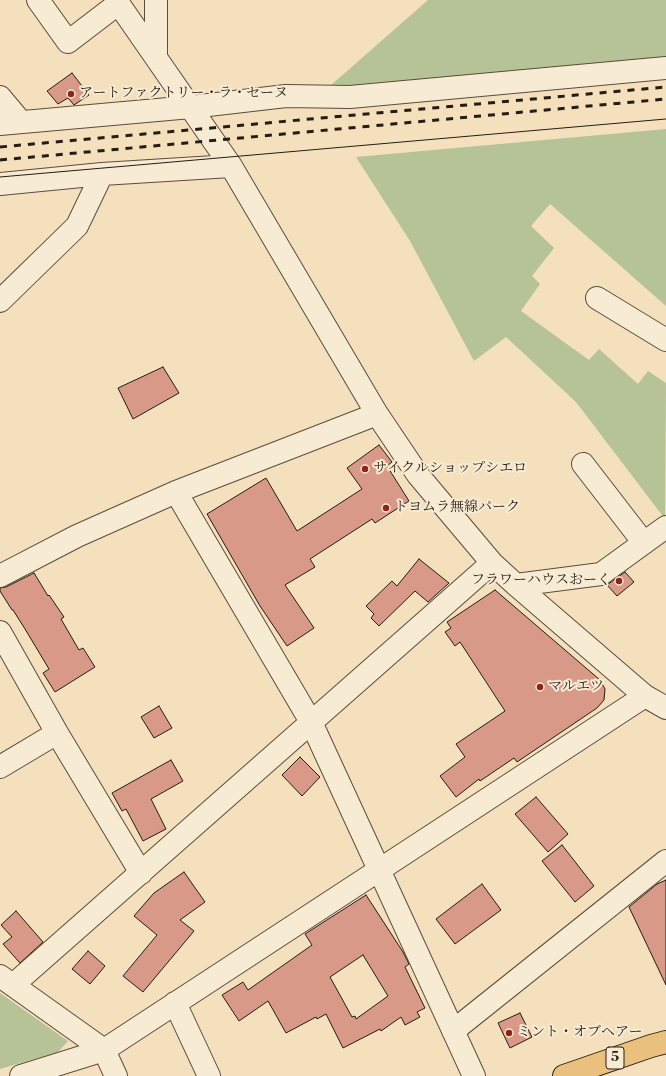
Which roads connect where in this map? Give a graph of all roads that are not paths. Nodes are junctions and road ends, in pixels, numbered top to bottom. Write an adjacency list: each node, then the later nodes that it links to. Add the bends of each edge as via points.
1 (38, 0): 3 (street, via 68,42)
2 (156, 0): 4 (street)
3 (117, 2): 4 (street)
4 (156, 57): 7 (street)
5 (666, 68): 7 (street, via 350,97 286,96)
6 (0, 97): 8 (street)
7 (190, 107): 8 (street); 9 (street)
8 (10, 123)
9 (230, 166): 10 (street); 15 (street)
10 (102, 174): 11 (street); 12 (street, via 77,226)
11 (0, 184)
12 (4, 289)
13 (597, 298): 14 (street)
14 (666, 340)
15 (377, 414): 17 (street); 20 (street, via 418,475)
16 (583, 464): 19 (street)
17 (176, 492): 21 (street, via 77,536); 26 (street)
18 (666, 527): 19 (street)
19 (644, 543): 22 (street, via 601,574)
20 (492, 563): 22 (street); 26 (street)
21 (0, 576)
22 (516, 585): 24 (street)
23 (0, 632): 27 (street)
24 (645, 696): 25 (street); 30 (street)
25 (666, 708)
26 (310, 722): 30 (street); 31 (street)
27 (57, 733): 28 (street); 31 (street)
28 (0, 767)
29 (666, 861): 34 (street)
30 (379, 870): 33 (street); 34 (street)
31 (141, 873): 32 (street)
32 (7, 981): 36 (street)
33 (175, 1003): 36 (street); 39 (street)
34 (453, 1031): 40 (street)
35 (666, 1042): 41 (main road, 5)
36 (104, 1050): 37 (street); 38 (street)
37 (21, 1076)
38 (116, 1076)
39 (209, 1076)
40 (474, 1076)
41 (564, 1076)

